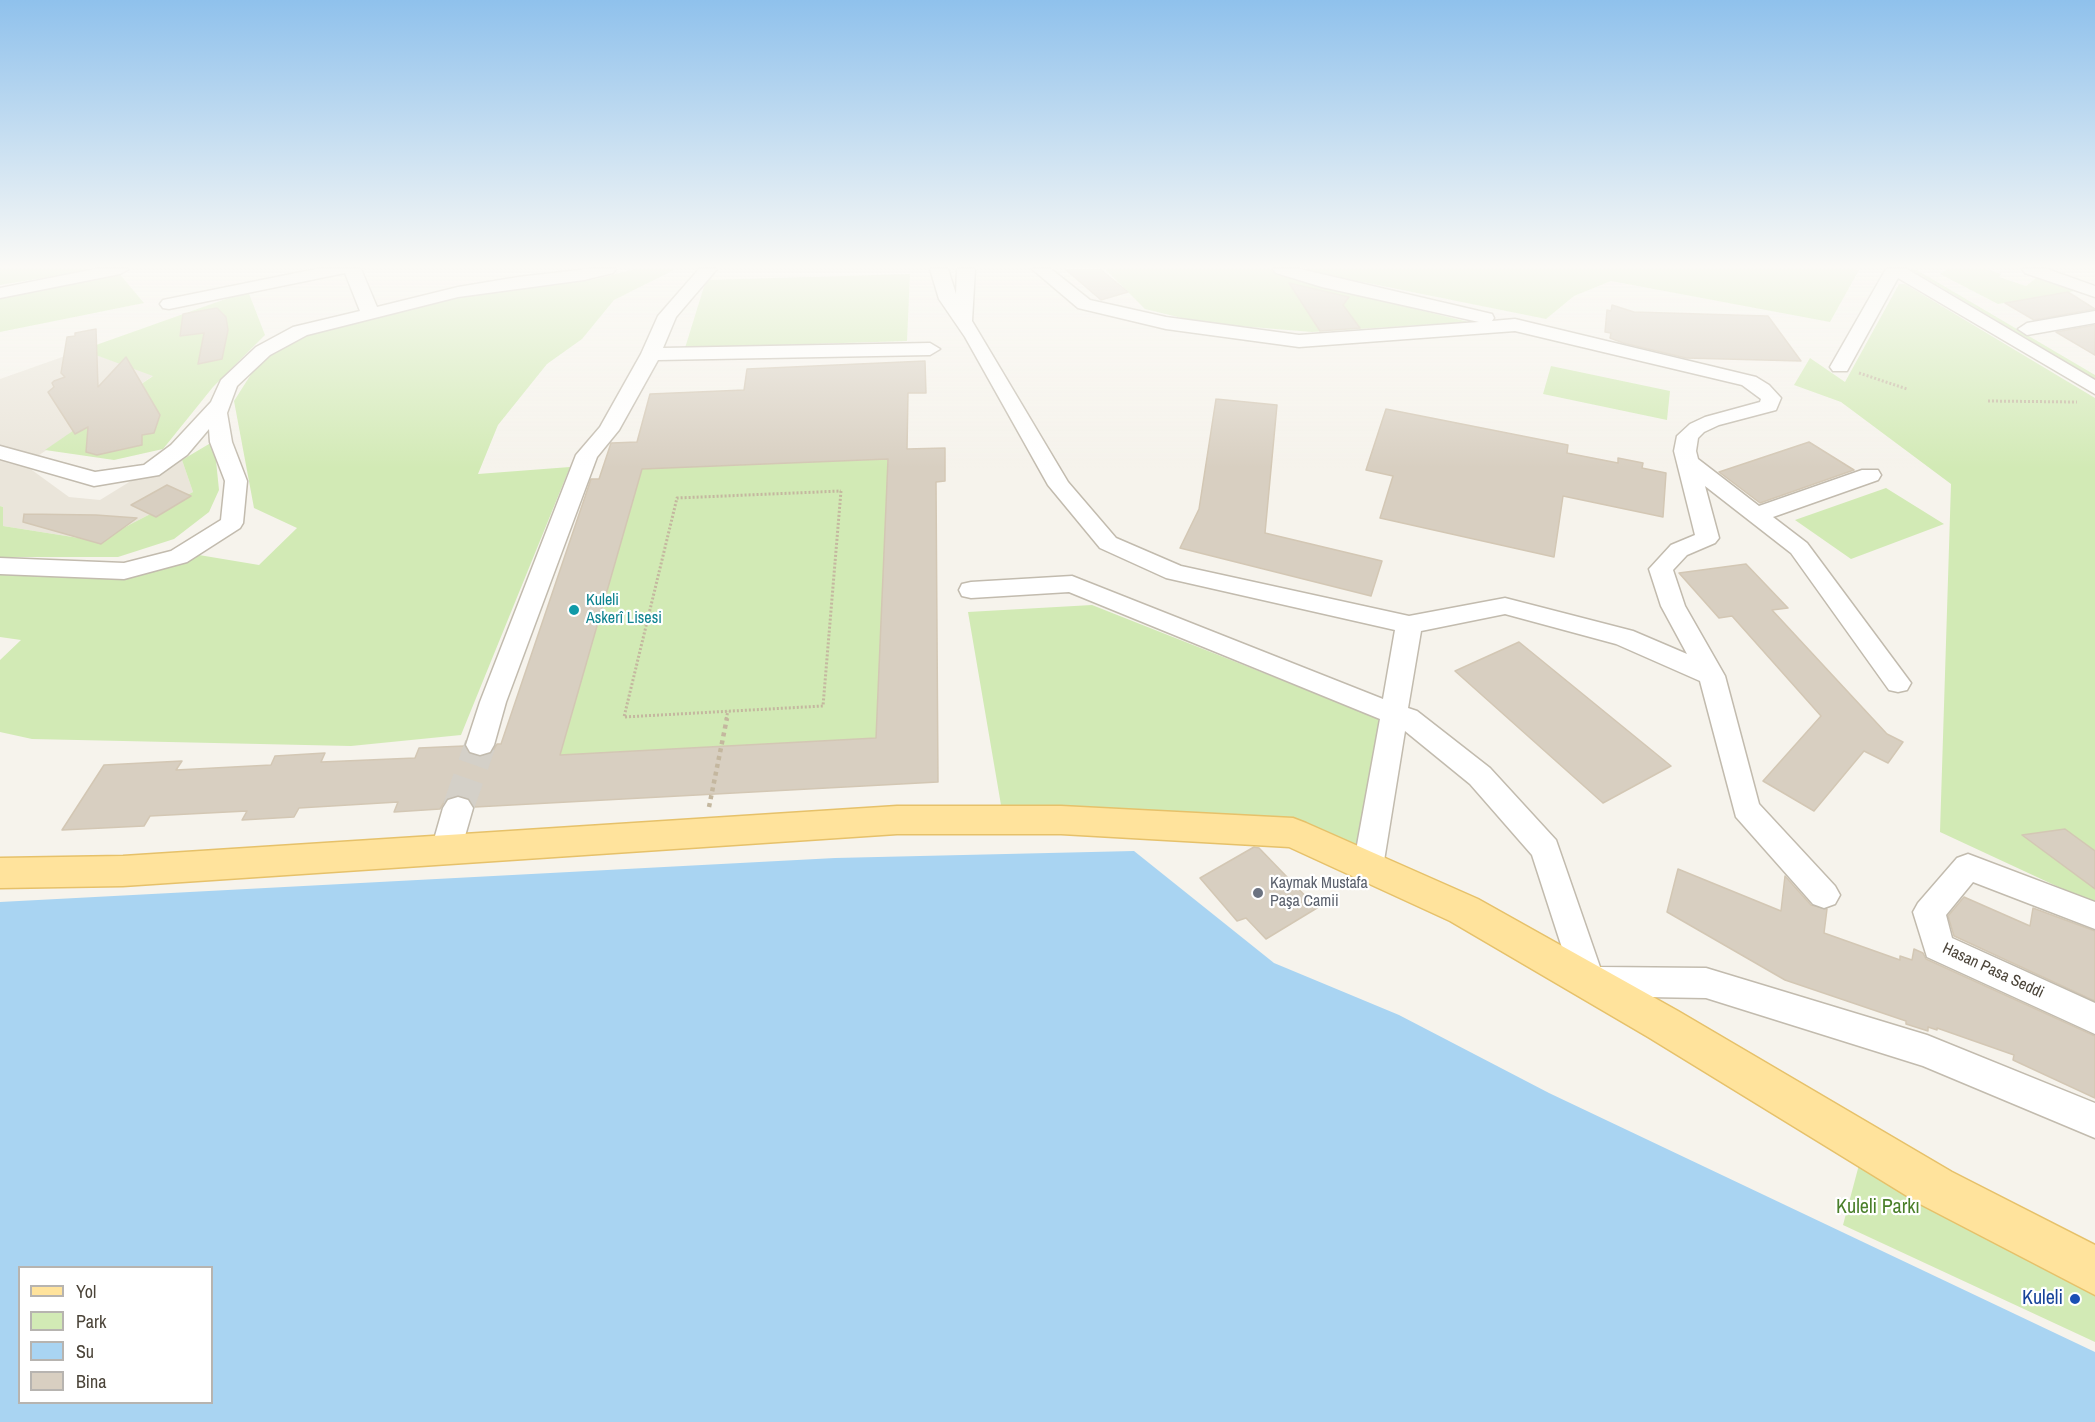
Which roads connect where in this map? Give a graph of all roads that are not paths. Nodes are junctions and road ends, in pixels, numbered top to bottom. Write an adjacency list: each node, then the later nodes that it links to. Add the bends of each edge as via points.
1 (292, 335): 15 (street, via 263,351 228,384)
2 (659, 335): 11 (street)
3 (971, 335): 22 (street, via 1059,485 1108,543 1174,572)
4 (1247, 335): 5 (street, via 1299,341)
5 (1375, 335)
6 (1558, 335): 17 (street, via 1749,381 1771,398 1769,406 1759,411 1697,428 1688,436)
7 (1858, 335): 12 (street)
8 (2007, 335): 14 (street)
9 (2038, 335): 13 (street)
10 (930, 349): 11 (street)
11 (651, 354): 26 (street, via 609,430 587,454)
12 (1840, 367)
13 (2095, 368)
14 (2095, 388)
15 (221, 403): 16 (street, via 179,450 151,470 135,474 94,479); 20 (street, via 217,413 221,442 236,481 232,522 179,557 124,571)
16 (0, 452)
17 (1687, 461): 19 (street); 23 (street, via 1707,538 1678,550 1661,569 1673,606)
18 (1870, 475): 19 (street)
19 (1756, 514): 24 (street, via 1799,548)
20 (0, 566)
21 (971, 590): 25 (street, via 1072,584)
22 (1409, 625): 23 (street, via 1505,606 1624,637); 25 (street)
23 (1712, 676): 31 (street, via 1746,808)
24 (1898, 683)
25 (1393, 713): 29 (street); 33 (street, via 1407,718 1480,776 1545,849)
26 (480, 745)
27 (458, 808): 28 (street)
28 (446, 850): 29 (main road, via 897,820 1073,821 1293,833); 30 (main road, via 123,871)
29 (1368, 867): 33 (main road, via 1464,910)
30 (0, 873)
31 (1824, 895)
32 (2095, 916): 34 (street, Hasan Pasa Seddi, via 1968,867 1929,912 1938,947)
33 (1588, 981): 35 (street, via 1706,983 1927,1051); 36 (main road, via 1936,1188)
34 (2095, 1019)
35 (2095, 1120)
36 (2095, 1271)

